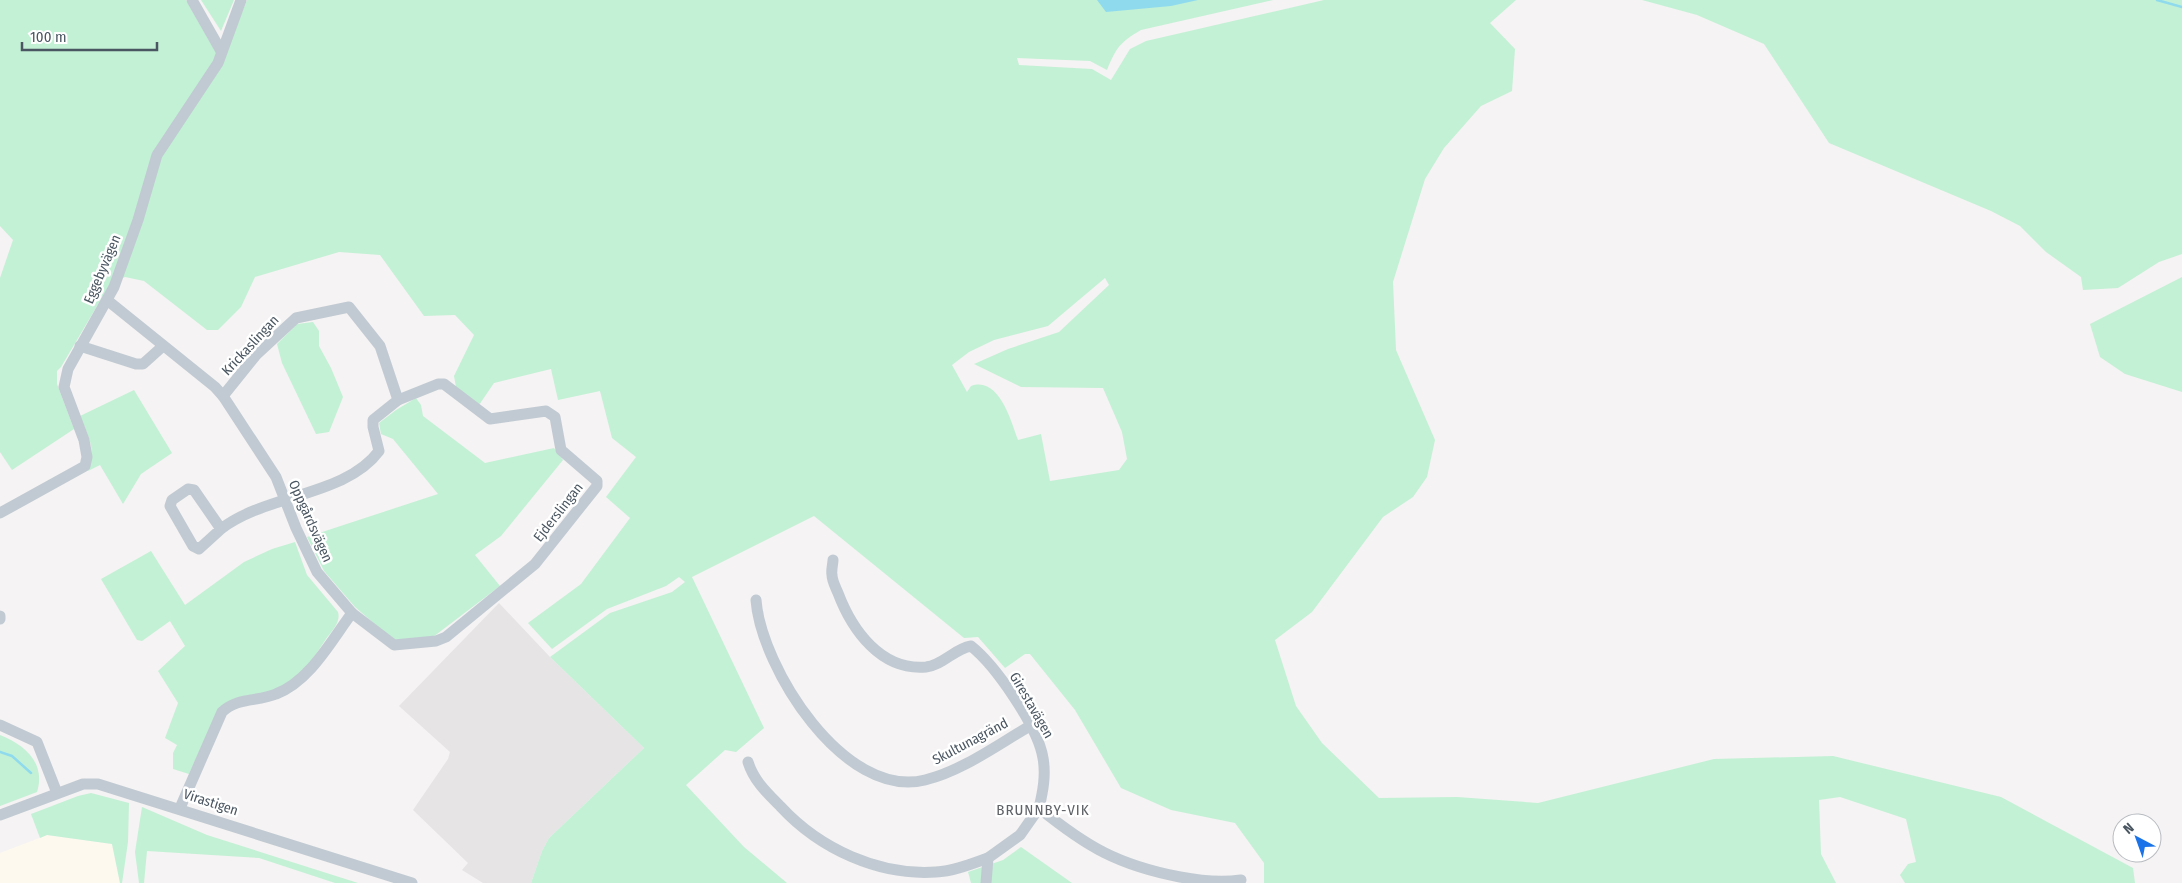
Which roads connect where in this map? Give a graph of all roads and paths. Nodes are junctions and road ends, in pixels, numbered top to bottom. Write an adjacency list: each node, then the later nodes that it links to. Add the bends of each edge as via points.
1 (192, 0): 3 (street)
2 (240, 0): 3 (street, Eggebyvägen)
3 (221, 51): 4 (street, Eggebyvägen, via 218,63 157,155 138,220)
4 (107, 300): 5 (street, Eggebyvägen); 6 (street, Oppgårdsvägen)
5 (80, 346): 6 (street, via 136,364 143,364); 10 (street, Eggebyvägen, via 68,369 64,387 84,440 85,466)
6 (164, 346): 7 (street, Oppgårdsvägen)
7 (223, 396): 8 (street, Krickaslingan, via 256,355 296,318 349,307 380,346); 9 (street, Oppgårdsvägen, via 269,466)
8 (398, 400): 9 (street, via 373,420 379,450 373,459 346,479); 14 (street, Ejderslingan, via 444,384 490,419 546,412 555,417 561,450 596,481 597,486 535,564 446,637 394,645)
9 (284, 499): 11 (street, via 231,521); 14 (street, Oppgårdsvägen, via 317,572)
10 (0, 514)
11 (221, 529): 11 (street, via 194,490 188,489 172,500 170,506 193,546 199,549)
12 (834, 560): 16 (street, Girestavägen, via 832,575 844,610 857,631 888,660 927,667 970,646 1003,682)
13 (756, 600): 16 (street, Skultunagränd, via 757,620 785,686 820,733 854,764 884,779 924,781 957,768)
14 (352, 613): 19 (street, via 314,664 291,686 275,695 230,705 222,712)
15 (0, 725): 18 (street, via 37,742)
16 (1030, 726): 20 (street, Girestavägen, via 1043,757 1045,783)
17 (748, 762): 22 (street, via 754,778 792,819 815,837 872,865 906,872 937,872)
18 (57, 793): 19 (street, Virastigen, via 83,784 98,784); 21 (street, Virastigen)
19 (180, 808): 24 (street, Virastigen)
20 (1039, 808): 22 (street, via 1020,835); 23 (street, via 1099,852 1144,870 1207,882)
21 (0, 814)
22 (988, 858): 25 (street)
23 (1241, 880)
24 (412, 883)
25 (986, 883)

